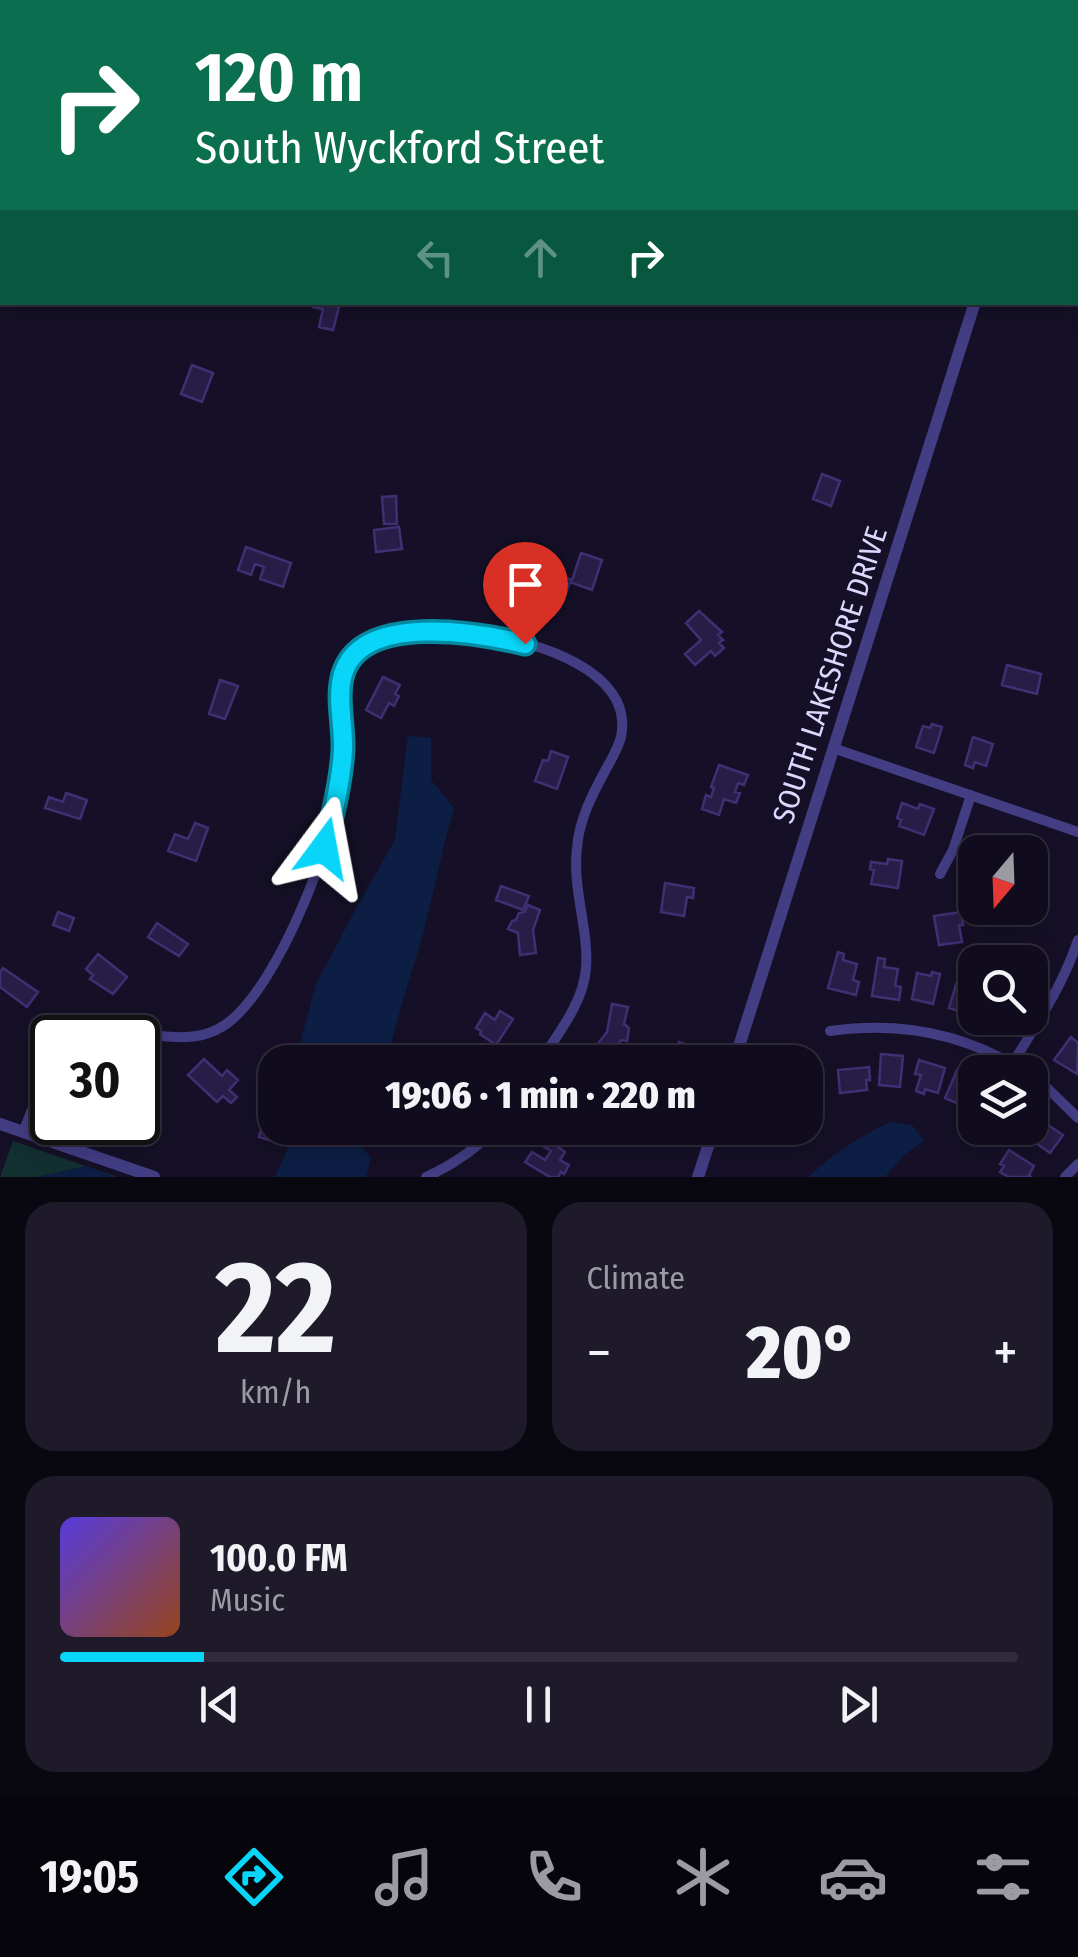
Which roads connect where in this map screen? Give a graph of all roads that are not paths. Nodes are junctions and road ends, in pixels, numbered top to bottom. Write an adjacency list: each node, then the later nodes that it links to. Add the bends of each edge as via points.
1 (974, 305): 2 (street, SOUTH LAKESHORE DRIVE)
2 (833, 748): 3 (street); 10 (street, SOUTH LAKESHORE DRIVE)
3 (971, 796): 4 (street); 5 (street)
4 (1078, 832)
5 (940, 874)
6 (1078, 940): 12 (street)
7 (830, 1031): 11 (street, via 923,1030)
8 (160, 1035): 9 (street, via 196,1037 227,1025 248,1004 284,944 335,806 348,661 374,640 449,631 494,636 564,657 608,687 621,714 620,740 585,813 576,851 586,972)
9 (550, 1045)
10 (739, 1045)
11 (997, 1055)
12 (1017, 1055)
13 (1048, 1089): 15 (street)
14 (30, 1114): 17 (street)
15 (1078, 1118)
16 (0, 1124): 17 (street)
17 (23, 1132): 21 (street)
18 (478, 1145): 22 (street)
19 (708, 1145): 23 (street)
20 (1078, 1164): 24 (street)
21 (154, 1177)
22 (426, 1177)
23 (698, 1177)
24 (1065, 1177)

